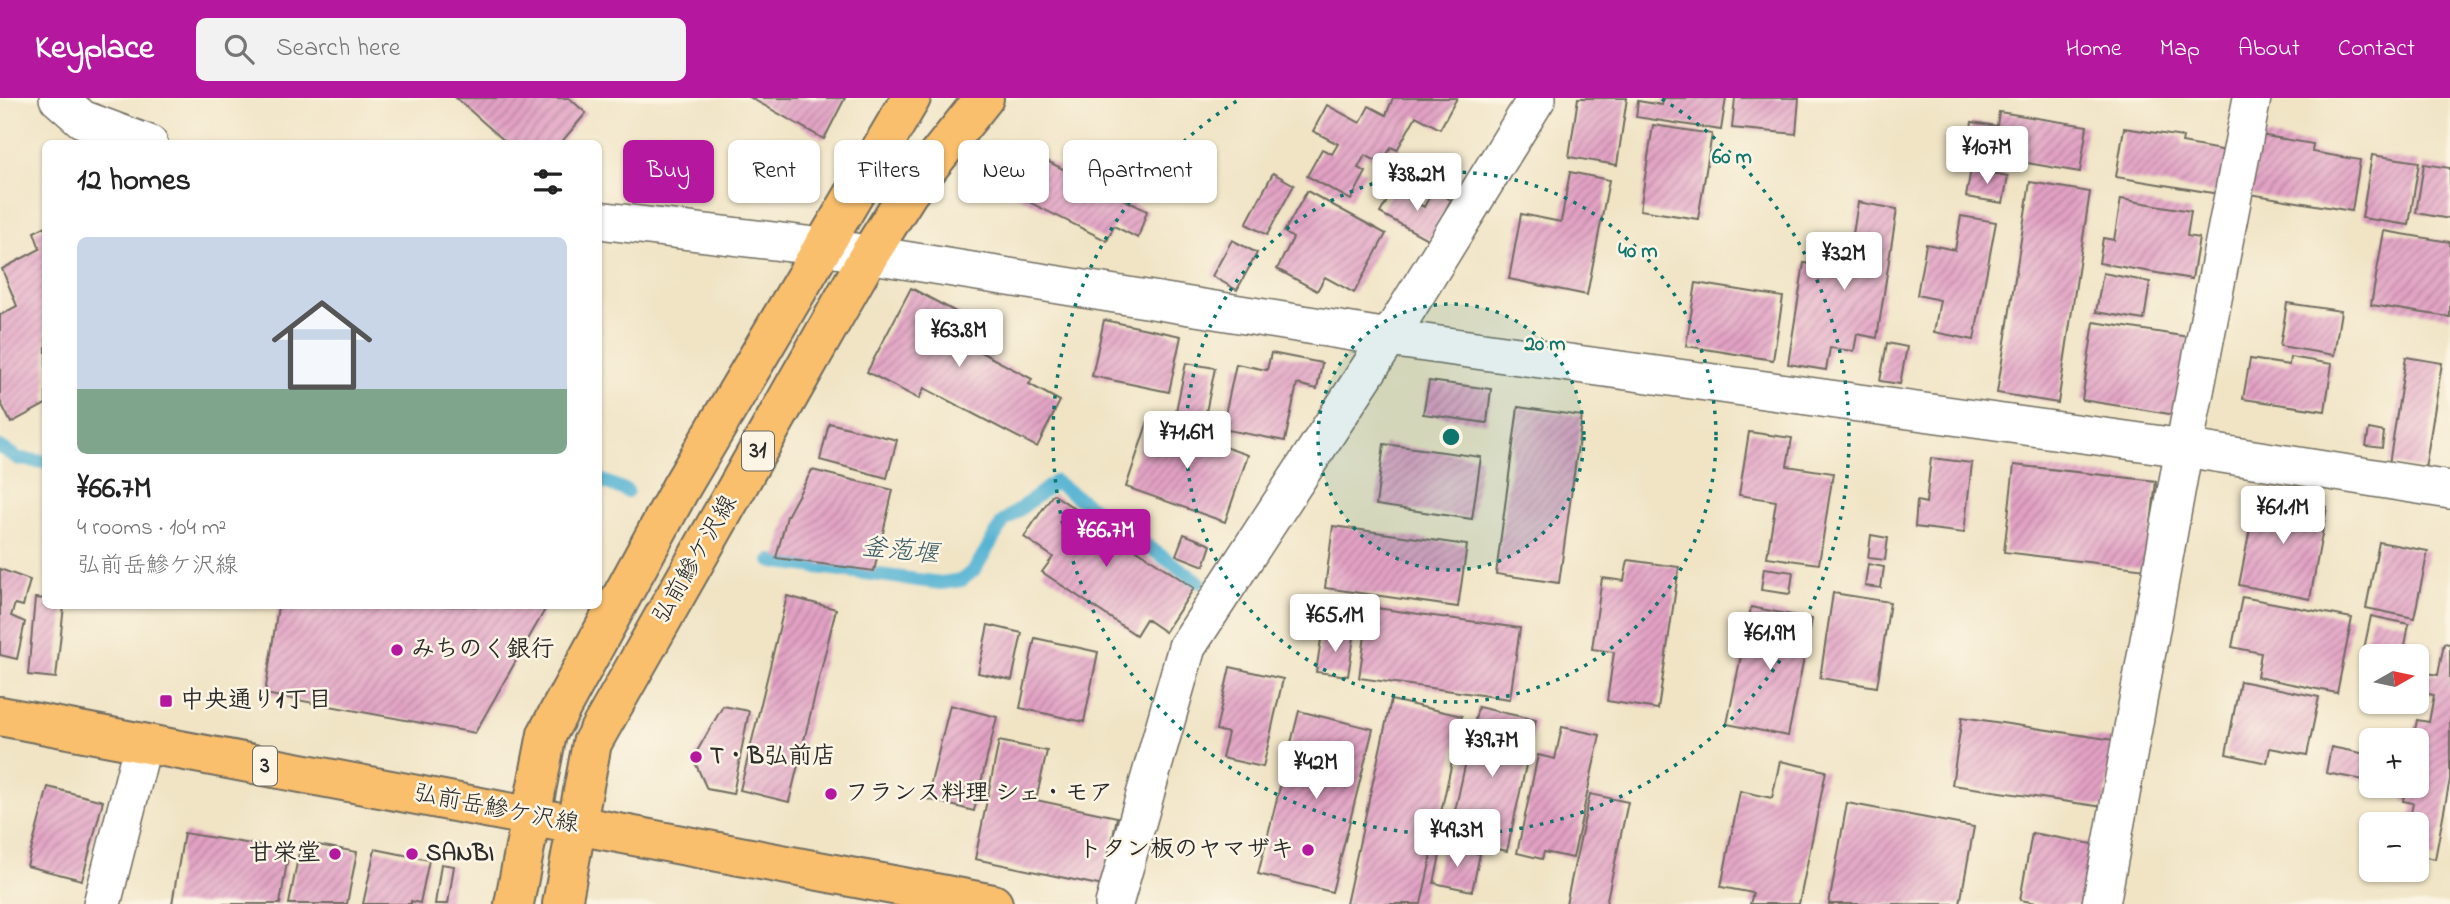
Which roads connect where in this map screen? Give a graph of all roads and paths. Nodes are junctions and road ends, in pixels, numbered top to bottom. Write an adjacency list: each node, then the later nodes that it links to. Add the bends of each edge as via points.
1 (58, 98): 6 (street, via 82,120)
2 (911, 98): 8 (main road, 弘前鰺ケ沢線 / 31)
3 (984, 98): 9 (main road, 弘前鰺ケ沢線 / 31, via 908,192)
4 (1537, 98): 10 (street)
5 (2252, 98): 11 (street)
6 (138, 140)
7 (602, 220): 8 (street)
8 (823, 247): 9 (street); 15 (main road, 弘前鰺ケ沢線 / 31, via 680,489 547,734)
9 (869, 255): 10 (street); 16 (main road, 弘前鰺ケ沢線 / 31, via 592,743)
10 (1389, 338): 11 (street); 21 (street, via 1187,647)
11 (2184, 448): 12 (street); 22 (street)
12 (2450, 490)
13 (0, 716): 14 (main road, 弘前岳鰺ケ沢線 / 3)
14 (143, 743): 15 (main road, 弘前岳鰺ケ沢線 / 3); 17 (street)
15 (529, 817): 16 (main road, 弘前岳鰺ケ沢線 / 3); 18 (main road, 弘前鰺ケ沢線)
16 (577, 825): 19 (main road, 弘前鰺ケ沢線); 20 (main road, 弘前岳鰺ケ沢線 / 3)
17 (102, 904)
18 (513, 904)
19 (562, 904)
20 (992, 904)
21 (1114, 904)
22 (2101, 904)

